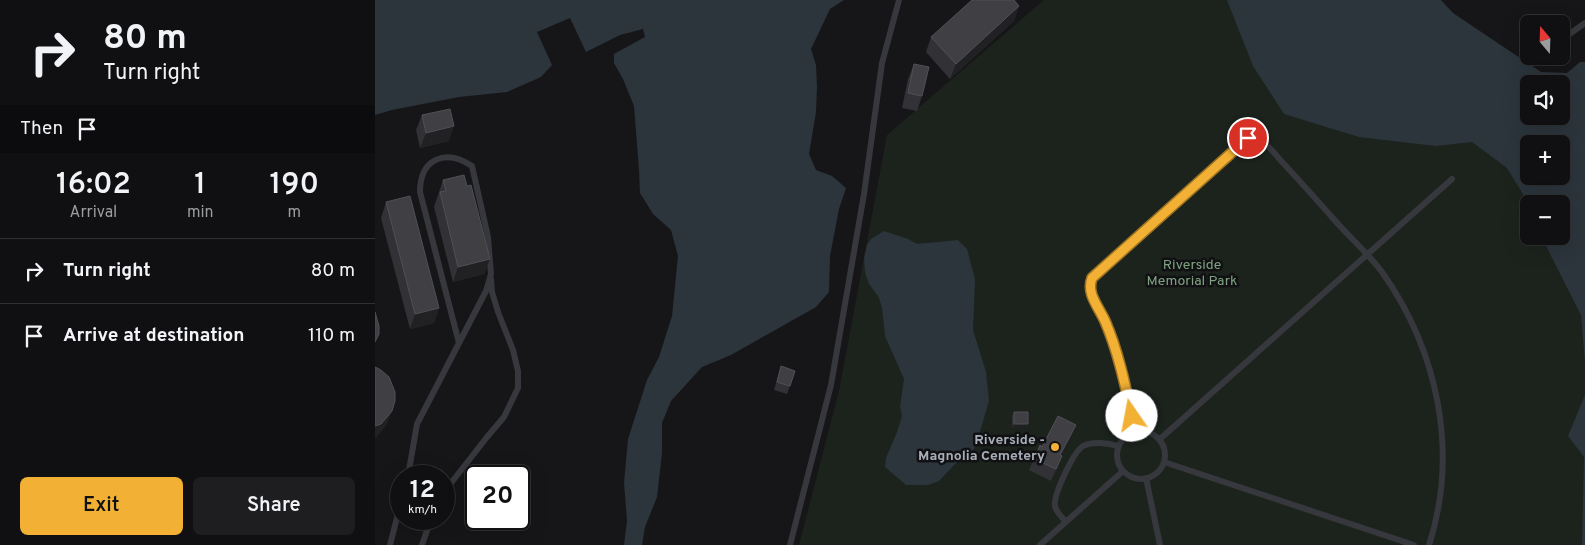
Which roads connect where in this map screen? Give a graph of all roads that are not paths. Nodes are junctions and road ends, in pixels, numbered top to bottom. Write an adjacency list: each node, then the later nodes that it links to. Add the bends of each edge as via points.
1 (899, 0): 21 (lane, via 882,63 864,194 831,385)
2 (1585, 23): 3 (lane)
3 (1570, 34)
4 (1452, 179): 5 (lane)
5 (1367, 254): 8 (lane, via 1263,141 1248,138 1092,278 1090,291 1114,344); 9 (lane); 25 (lane, via 1411,320 1434,381 1440,411 1443,474)
6 (491, 274): 7 (lane); 7 (lane, via 488,237 472,166 463,160 439,158 422,173 420,192); 14 (lane, via 492,292 518,371 518,388 504,417)
7 (459, 343): 12 (lane, via 417,424)
8 (1135, 431): 9 (lane, via 1148,431); 10 (lane, via 1122,439)
9 (1159, 439): 11 (lane, via 1164,446)
10 (1118, 446): 13 (lane, via 1117,459); 16 (lane, via 1090,444 1074,455 1055,496 1055,505)
11 (1164, 462): 15 (lane, via 1160,470); 24 (lane)
12 (410, 465)
13 (1123, 471): 15 (lane, via 1134,478); 16 (lane)
14 (455, 478)
15 (1147, 478): 23 (lane)
16 (1066, 522): 22 (lane)
17 (394, 530): 19 (lane)
18 (427, 530): 20 (lane)
19 (390, 545)
20 (422, 545)
21 (789, 545)
22 (1040, 545)
23 (1160, 545)
24 (1413, 545)
25 (1429, 545)

